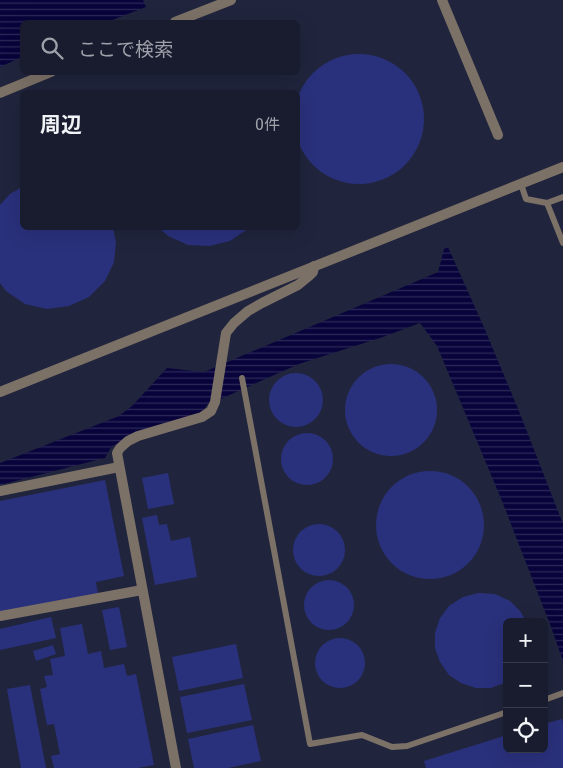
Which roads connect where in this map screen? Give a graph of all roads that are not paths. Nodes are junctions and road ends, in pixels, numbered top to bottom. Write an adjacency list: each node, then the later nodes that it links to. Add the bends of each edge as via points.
1 (231, 0): 3 (street)
2 (442, 0): 6 (street)
3 (180, 20)
4 (44, 75): 5 (street)
5 (0, 93)
6 (498, 135)
7 (563, 167): 8 (street)
8 (521, 184): 10 (lane, via 526,199); 12 (street)
9 (563, 197): 10 (lane)
10 (547, 203): 11 (lane)
11 (563, 242)
12 (314, 266): 14 (street); 15 (street, via 313,272 298,285 262,302 226,333 211,411 202,417 128,441 117,454)
13 (242, 378): 21 (lane, via 310,744 362,735 392,746 407,746)
14 (0, 392)
15 (119, 467): 16 (street); 17 (street)
16 (0, 491)
17 (142, 590): 18 (street); 22 (street)
18 (0, 616)
19 (563, 694): 20 (lane)
20 (548, 699)
21 (503, 713)
22 (175, 768)

